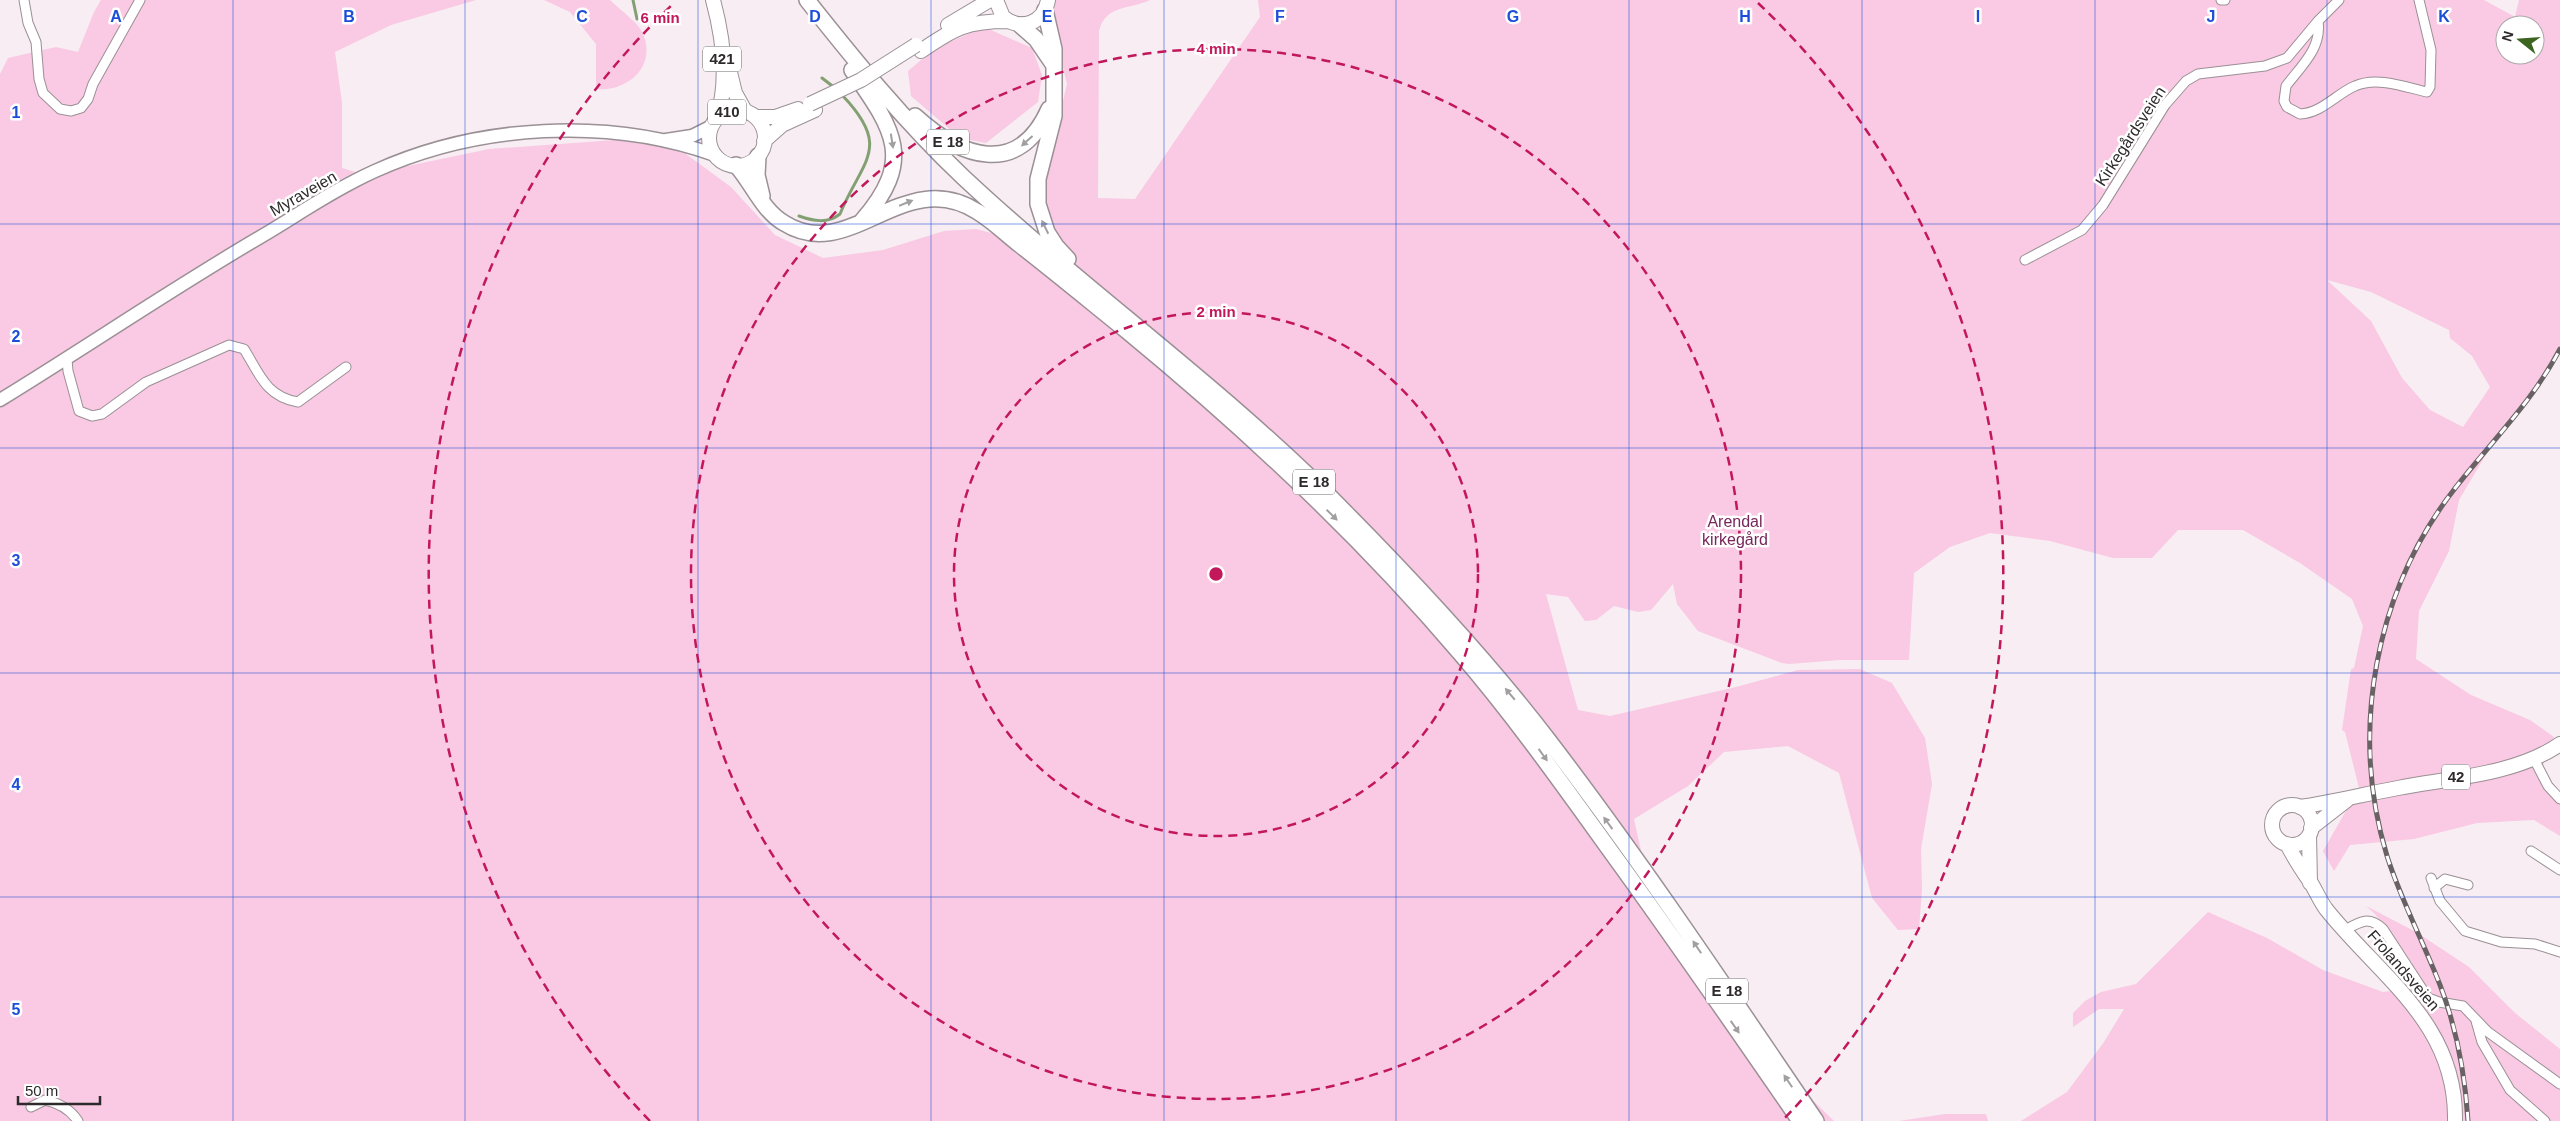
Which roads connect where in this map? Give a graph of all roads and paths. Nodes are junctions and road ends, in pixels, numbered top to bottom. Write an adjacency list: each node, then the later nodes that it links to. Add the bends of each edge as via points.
1 (24, 0): 2 (street, via 36,42 43,93 60,109 71,111 81,108 88,99 93,84)
2 (140, 0)
3 (714, 0): 23 (main road, 421, via 724,70 723,95)
4 (719, 0): 22 (main road, 421, via 730,76 739,101)
5 (795, 0): 19 (highway, E 18)
6 (807, 0): 17 (highway, E 18)
7 (990, 0): 16 (main road, 410)
8 (996, 0): 15 (main road, via 998,11)
9 (2221, 0): 10 (street)
10 (2225, 0)
11 (2339, 0): 14 (street, Kirkegårdsveien)
12 (2419, 0): 14 (street, via 2431,50 2430,87 2427,92 2372,82 2356,85 2317,111 2300,114 2287,107 2284,92 2313,52 2320,35)
13 (1047, 5): 15 (main road, 410, via 1035,21); 18 (highway, E 18, via 1054,48)
14 (2318, 21): 31 (street, Kirkegårdsveien, via 2291,54 2278,62 2198,74 2186,81 2165,105 2103,205 2082,230)
15 (1014, 23): 16 (main road, 410, via 982,21 963,26); 18 (highway, via 1036,38)
16 (918, 48): 21 (main road, 410, bridge)
17 (849, 52): 20 (highway, E 18, one-way to 17, via 1041,126 1021,146 997,155 972,153 941,138); 33 (highway, E 18, via 906,120 962,176 1056,260)
18 (1053, 64): 20 (highway, E 18)
19 (851, 69): 30 (highway, E 18, one-way to 30, via 881,112 894,147 894,163 886,190); 32 (highway, E 18, via 933,157)
20 (1053, 101): 33 (highway, E 18, one-way to 20, via 1056,246 1041,218 1038,179 1054,116)
21 (813, 107): 22 (main road, 410, via 775,117); 25 (main road, 410, via 782,125)
22 (751, 114): 23 (main road, 410, via 732,110); 25 (main road, 410, via 763,127)
23 (714, 122): 24 (main road, Myraveien, via 692,136); 26 (main road, 410, via 709,142)
24 (662, 141): 26 (main road, Myraveien); 34 (main road, Myraveien, via 624,132 579,131 492,137 427,152 375,171 199,272)
25 (764, 141): 27 (main road, 410)
26 (715, 155): 28 (main road, via 723,162)
27 (758, 156): 28 (main road, via 747,164); 29 (highway, via 757,176)
28 (736, 165): 29 (highway, E 18)
29 (763, 203): 30 (highway, E 18, via 786,225 810,233 832,233)
30 (861, 222): 32 (highway, E 18, one-way to 32, via 917,199 946,199 977,211)
31 (2025, 260)
32 (1049, 267): 56 (highway, E 18, one-way to 56, via 1221,410 1398,584 1460,652 1535,745)
33 (1124, 315): 57 (highway, E 18, one-way to 33, via 1548,739 1468,645 1345,512 1291,460 1235,408)
34 (67, 359): 35 (street, via 80,411 92,416 102,414 146,382 229,345 244,348 269,389 291,401 298,402); 36 (main road, Myraveien)
35 (346, 367)
36 (0, 400)
37 (2560, 744): 38 (main road, 42)
38 (2534, 759): 39 (street, via 2548,786); 40 (main road, 42)
39 (2560, 799)
40 (2347, 800): 41 (main road, 42); 42 (main road, 42)
41 (2300, 807): 42 (main road, via 2309,816); 43 (main road, 42, via 2284,807 2273,820 2274,834)
42 (2310, 832): 43 (main road, 42, via 2299,843); 47 (main road)
43 (2287, 844): 47 (main road, Frolandsveien / 42)
44 (2531, 851): 45 (street)
45 (2560, 870)
46 (2430, 878): 49 (street)
47 (2310, 882): 50 (main road, Frolandsveien / 42)
48 (2468, 886): 49 (street, via 2445,879)
49 (2434, 888): 51 (street, via 2460,928 2474,936 2535,944)
50 (2345, 930): 52 (street, via 2369,920 2374,922 2383,929 2428,998 2463,1006); 58 (main road, Frolandsveien / 42, via 2414,1004 2428,1024 2447,1066)
51 (2560, 952)
52 (2475, 1018): 53 (street); 59 (street, via 2482,1042 2510,1090)
53 (2560, 1084)
54 (31, 1107): 55 (street, via 45,1100 56,1102)
55 (78, 1121)
56 (1800, 1121)
57 (1816, 1121)
58 (2455, 1121)
59 (2544, 1121)

